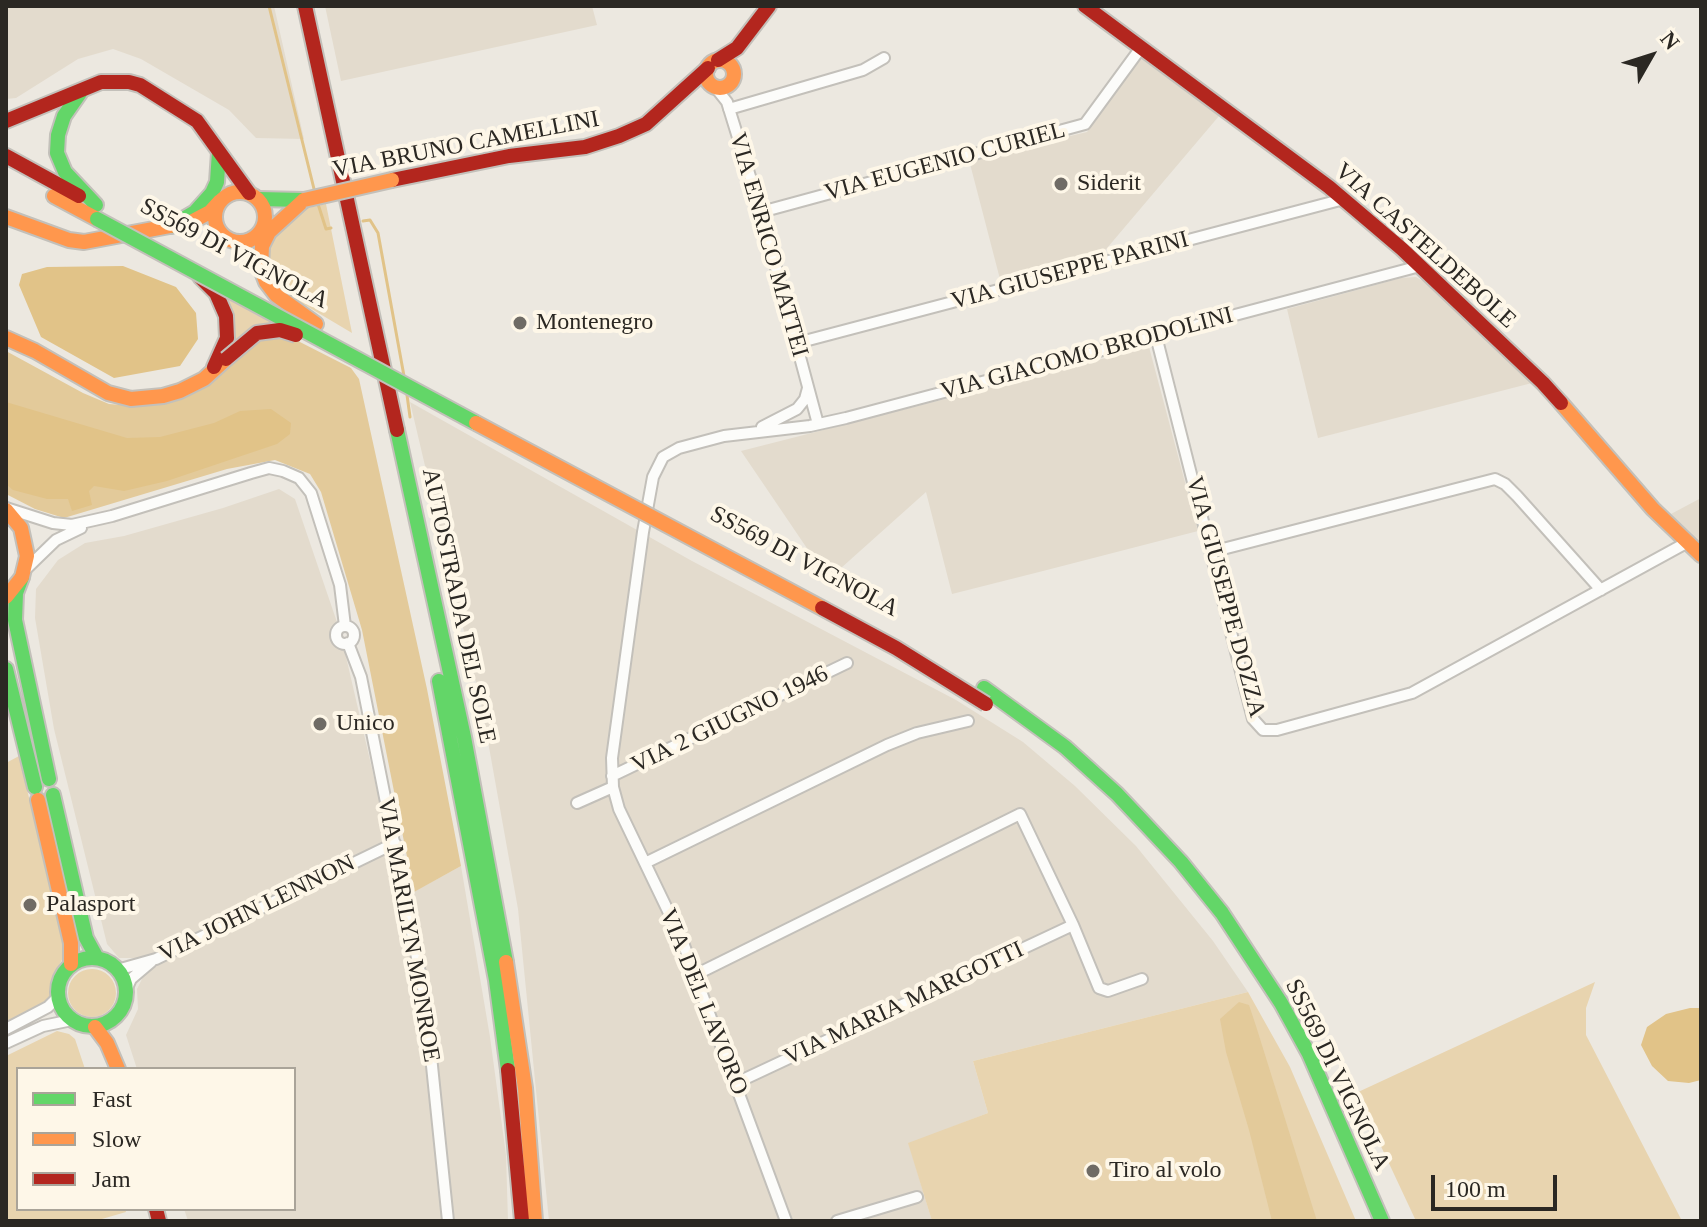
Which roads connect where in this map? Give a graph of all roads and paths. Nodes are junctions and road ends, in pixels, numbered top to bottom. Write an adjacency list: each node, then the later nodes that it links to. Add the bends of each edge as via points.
1 (293, 6): 77 (main road, AUTOSTRADA DEL SOLE, via 482,897 511,1092)
2 (305, 6): 78 (main road, AUTOSTRADA DEL SOLE, via 498,909 525,1088)
3 (769, 6): 5 (main road)
4 (1085, 6): 6 (main road, VIA CASTELDEBOLE)
5 (737, 48): 8 (main road, VIA BRUNO CAMELLINI); 9 (main road)
6 (1140, 49): 19 (main road, VIA CASTELDEBOLE); 23 (street, VIA EUGENIO CURIEL, via 1085,124)
7 (884, 58): 13 (street, via 863,70)
8 (713, 64): 9 (main road, via 729,63); 10 (main road, via 707,79); 12 (main road, VIA BRUNO CAMELLINI)
9 (732, 76): 10 (main road, via 722,88); 13 (street, VIA ENRICO MATTEI)
10 (714, 86): 12 (main road); 13 (street, VIA ENRICO MATTEI)
11 (84, 89): 14 (main road); 15 (main road, via 114,81 140,85 197,121); 22 (main road, via 64,116 57,153 65,172)
12 (680, 91): 21 (main road, VIA BRUNO CAMELLINI, bridge, via 646,124 585,147 509,156)
13 (728, 106): 23 (street, VIA ENRICO MATTEI)
14 (6, 121)
15 (219, 152): 18 (main road); 27 (main road, via 212,193 195,212)
16 (6, 156): 22 (main road, SS569 DI VIGNOLA)
17 (6, 171): 22 (main road, SS569 DI VIGNOLA)
18 (254, 196): 20 (main road, via 233,192); 21 (main road); 25 (main road)
19 (1344, 199): 30 (main road, VIA CASTELDEBOLE); 34 (street, VIA GIUSEPPE PARINI)
20 (220, 201): 26 (main road); 28 (main road, via 215,214)
21 (299, 201): 25 (main road); 31 (main road, via 262,246 261,269 276,295)
22 (100, 211): 29 (main road, SS569 DI VIGNOLA, bridge); 31 (main road, SS569 DI VIGNOLA)
23 (761, 212): 34 (street, VIA ENRICO MATTEI)
24 (6, 217): 27 (main road, via 84,242)
25 (265, 218): 28 (main road, via 251,239 238,242)
26 (191, 222): 27 (main road); 28 (main road)
27 (171, 226)
28 (221, 233)
29 (185, 266): 35 (main road, bridge, via 210,286 226,316 227,338); 37 (main road, SS569 DI VIGNOLA, bridge)
30 (1420, 266): 32 (street, VIA GIACOMO BRODOLINI); 43 (main road, VIA CASTELDEBOLE, via 1543,383)
31 (316, 324): 51 (main road, SS569 DI VIGNOLA, via 923,651)
32 (1156, 336): 39 (street, VIA GIACOMO BRODOLINI); 44 (street, VIA GIUSEPPE DOZZA)
33 (6, 338): 35 (main road, via 108,393 131,399 163,396 195,384)
34 (797, 343): 36 (street, VIA ENRICO MATTEI)
35 (213, 370): 37 (main road, bridge, via 257,333 280,330)
36 (808, 387): 38 (street, VIA ENRICO MATTEI); 39 (street, VIA ENRICO MATTEI)
37 (414, 390): 51 (main road, SS569 DI VIGNOLA, bridge)
38 (805, 399): 39 (street, via 803,415); 40 (street, via 788,415)
39 (818, 424): 40 (street, VIA GIACOMO BRODOLINI)
40 (753, 431): 54 (street, VIA DEL LAVORO, via 679,448 663,457 653,477)
41 (6, 509): 42 (street, via 72,525); 46 (main road, via 26,542)
42 (101, 519): 46 (street, via 56,540); 57 (street, VIA MARILYN MONROE, via 269,468 299,478 321,520 340,585 345,626 354,632 348,643 361,677)
43 (1686, 543): 45 (main road, VIA CASTELDEBOLE); 47 (street, VIA GIUSEPPE DOZZA)
44 (1211, 552): 47 (street, via 1495,479 1517,496); 47 (street, VIA GIUSEPPE DOZZA, via 1253,719 1263,730 1412,693)
45 (1701, 555)
46 (23, 574): 48 (main road); 53 (main road, via 15,620)
47 (1601, 590)
48 (6, 597)
49 (847, 663): 54 (street, VIA 2 GIUGNO 1946)
50 (6, 669): 62 (main road, via 71,943)
51 (985, 696): 81 (main road, SS569 DI VIGNOLA, via 1109,802 1213,921 1298,1059); 82 (main road, SS569 DI VIGNOLA, via 1065,747 1117,794 1222,913 1309,1054)
52 (968, 721): 58 (street, via 887,745)
53 (49, 779)
54 (612, 782): 56 (street); 58 (street, VIA DEL LAVORO)
55 (53, 795): 60 (main road, via 86,938)
56 (577, 803)
57 (395, 843): 61 (street, VIA JOHN LENNON); 76 (street, VIA MARILYN MONROE, via 428,1023)
58 (645, 863): 64 (street, VIA DEL LAVORO)
59 (1073, 925): 64 (street, via 1020,814); 65 (street, via 1099,988 1108,991); 74 (street, VIA MARIA MARGOTTI)
60 (97, 958): 62 (main road); 63 (main road)
61 (156, 959): 63 (street, VIA JOHN LENNON); 66 (street)
62 (71, 964): 67 (main road)
63 (117, 970): 66 (main road)
64 (695, 975): 74 (street, VIA DEL LAVORO)
65 (1142, 979)
66 (127, 988): 68 (main road)
67 (58, 997): 69 (main road); 71 (street)
68 (118, 1015): 70 (main road); 73 (main road)
69 (72, 1020): 70 (main road); 72 (street)
70 (95, 1027): 73 (main road)
71 (6, 1029)
72 (6, 1043)
73 (117, 1066)
74 (736, 1083): 79 (street, VIA DEL LAVORO)
75 (917, 1197): 80 (street)
76 (448, 1221)
77 (522, 1221)
78 (535, 1221)
79 (786, 1221)
80 (837, 1221)
81 (1370, 1221)
82 (1382, 1221)

